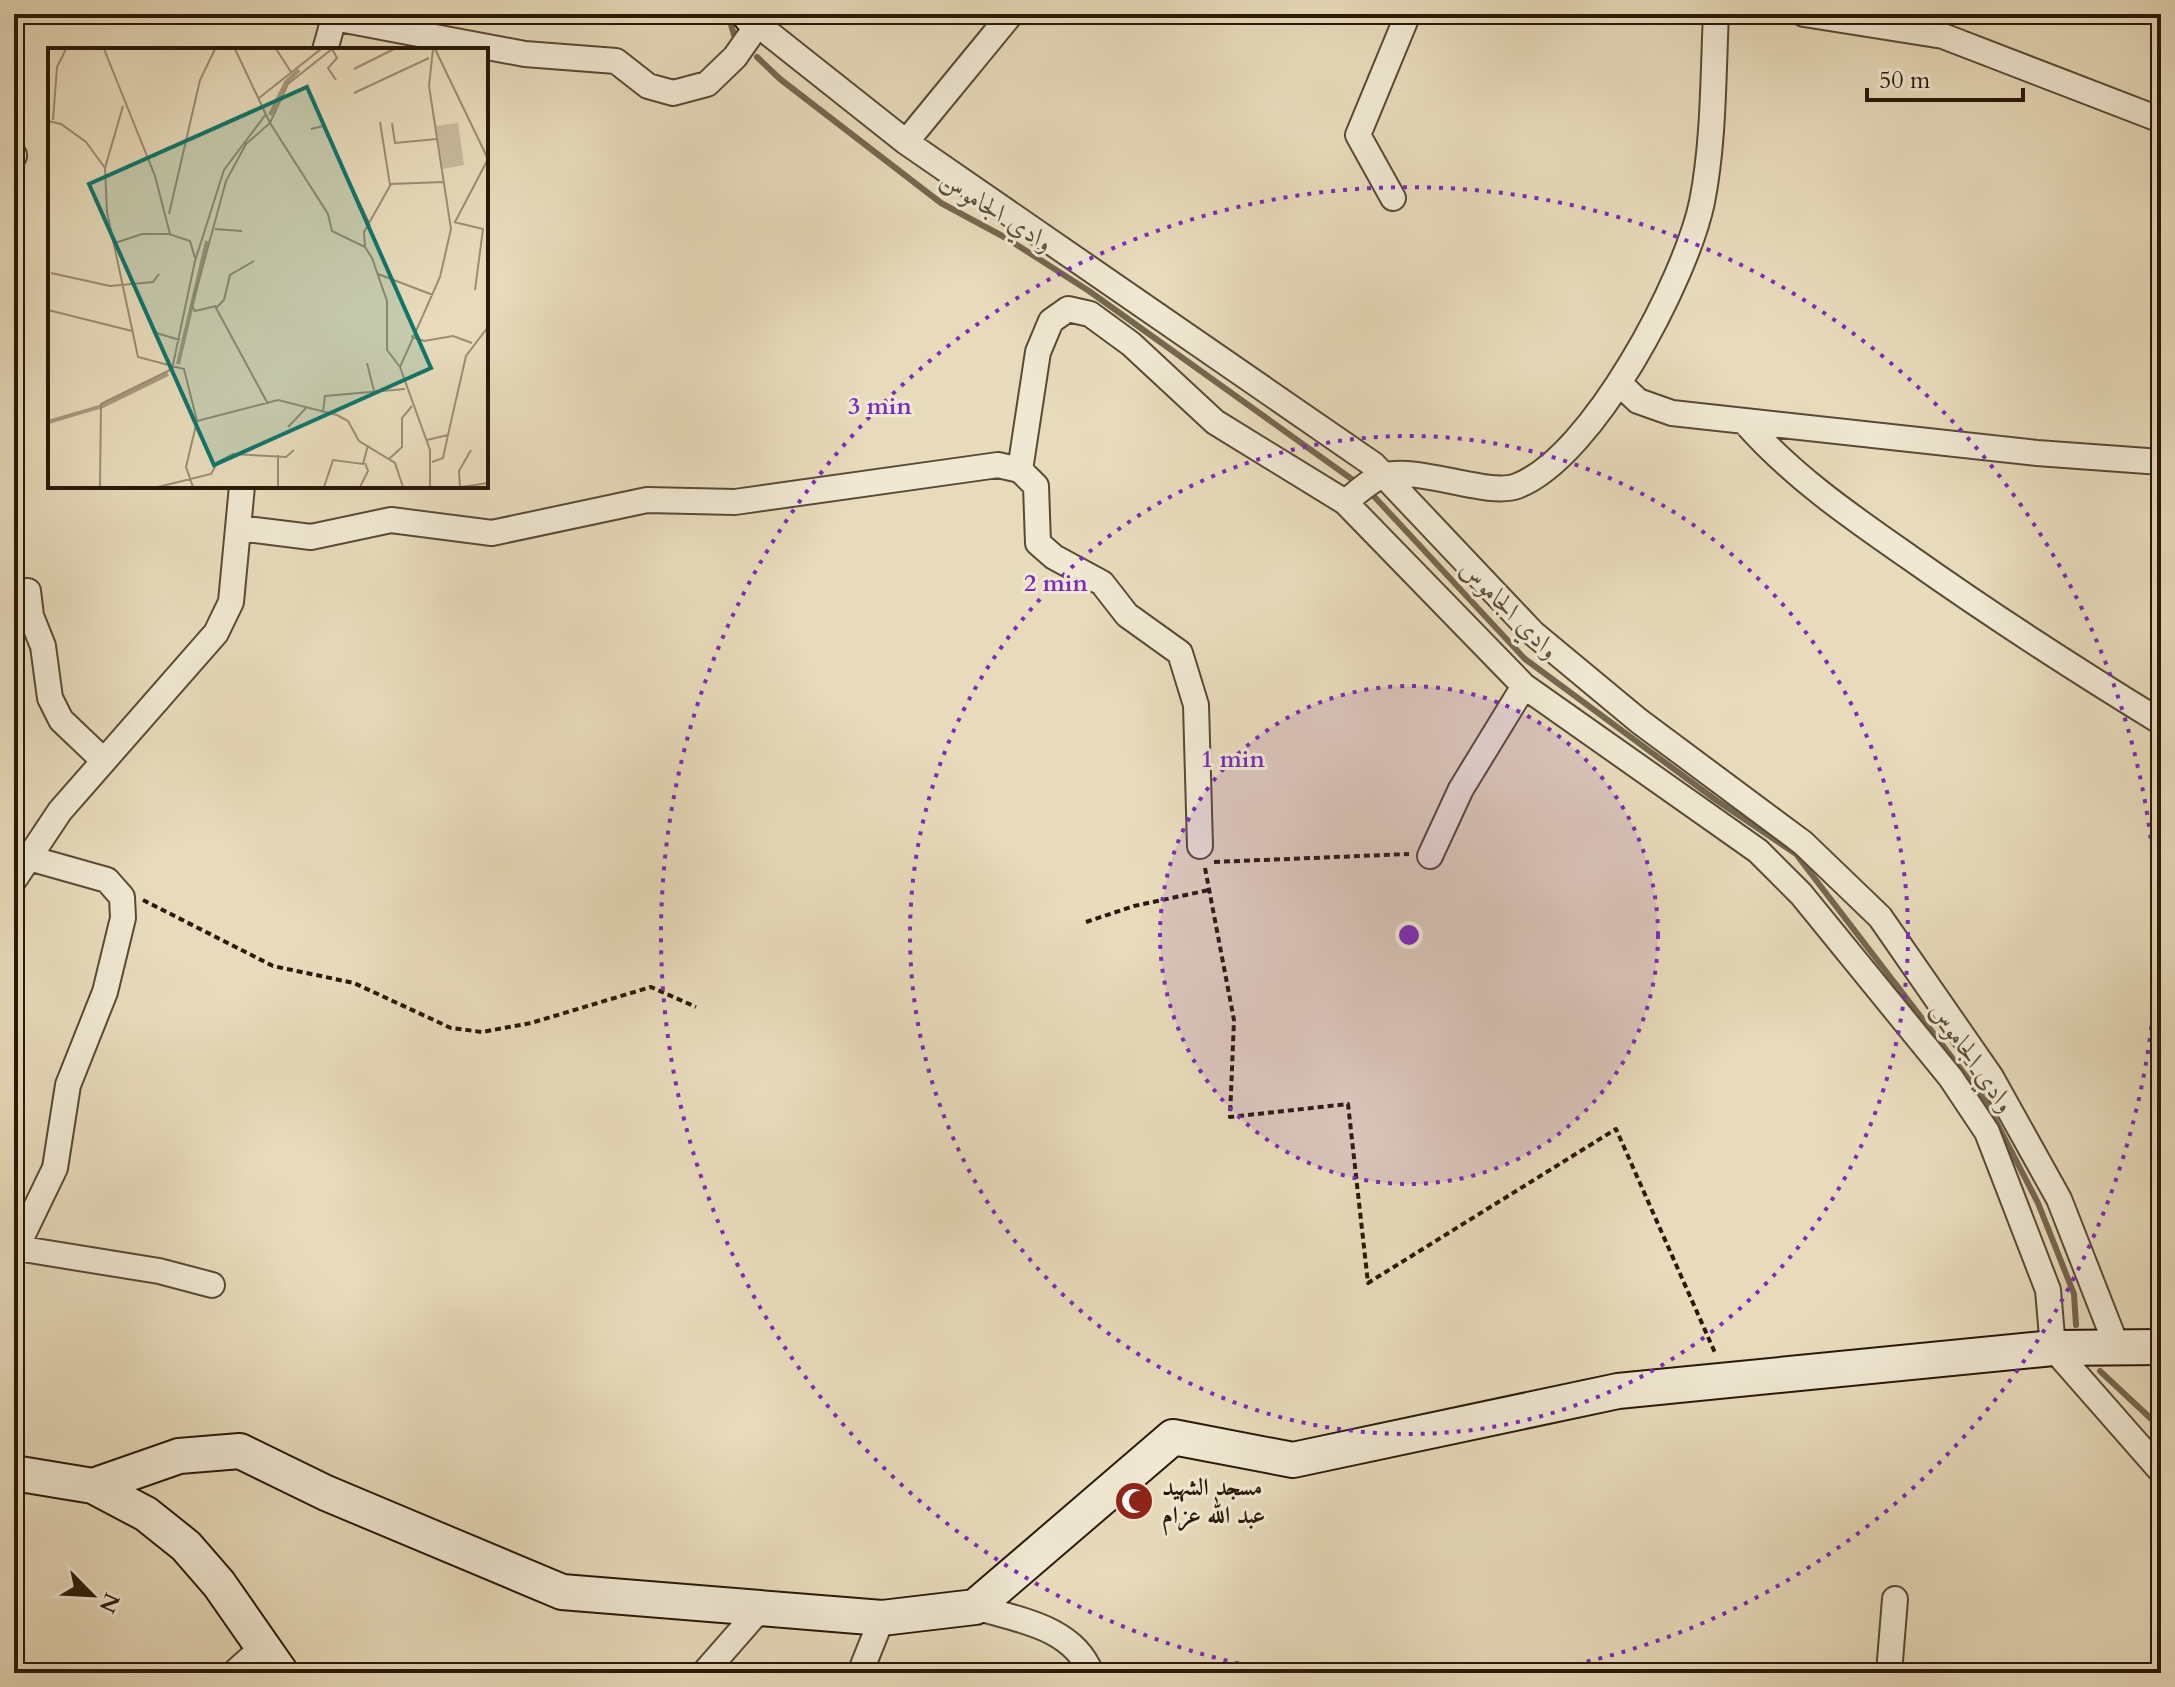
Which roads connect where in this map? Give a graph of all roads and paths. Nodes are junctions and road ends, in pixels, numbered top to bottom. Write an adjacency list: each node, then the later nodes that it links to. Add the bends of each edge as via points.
1 (1011, 14): 9 (street)
2 (1408, 14): 10 (street, via 1358,135)
3 (1716, 14): 11 (street, via 1702,203 1677,278)
4 (1804, 14): 8 (street, via 1943,36)
5 (330, 16): 6 (street, via 525,54 604,58 627,66 648,86 673,93 707,84 735,57); 7 (street)
6 (757, 17): 9 (street)
7 (325, 48)
8 (2161, 120)
9 (906, 142): 15 (street)
10 (1393, 198)
11 (1619, 383): 12 (street, via 1638,401 1662,412); 15 (street, via 1583,435 1515,487)
12 (1744, 421): 13 (street); 21 (street, via 1823,497)
13 (2161, 462)
14 (1020, 470): 17 (street, via 1038,352 1051,321 1068,309 1090,314 1131,344 1215,422); 18 (street, via 998,465 959,468 735,502 647,500 492,533 391,520 311,537); 23 (street, via 1036,486 1038,543 1102,583 1127,615 1180,653 1196,705)
15 (1384, 475): 17 (street); 33 (street, via 1533,633 1639,721 1803,843 1880,917 1991,1077 2059,1199)
16 (242, 488): 18 (street)
17 (1345, 502): 20 (street)
18 (239, 528): 22 (street, via 231,602 224,618)
19 (28, 591): 22 (street, via 50,698 61,720)
20 (1524, 686): 24 (street, via 1461,789); 35 (street, via 1758,851 1801,894 1943,1067 1987,1132 2048,1290)
21 (2161, 722)
22 (104, 761): 25 (street, via 60,811)
23 (1200, 846)
24 (1430, 856): 28 (path, via 1204,862)
25 (29, 858): 26 (street); 27 (street)
26 (14, 880)
27 (116, 886): 30 (path, via 273,966 354,983 451,1028 482,1032 531,1023 651,987); 31 (street, via 123,918 105,992 68,1085 55,1168)
28 (1209, 890): 29 (path); 36 (path, via 1234,1020 1230,1117 1348,1104 1368,1283 1616,1129)
29 (1086, 922)
30 (696, 1007)
31 (15, 1251): 32 (street, via 159,1271)
32 (212, 1285)
33 (2117, 1347): 34 (street); 35 (street)
34 (2161, 1347)
35 (2053, 1348): 36 (street); 37 (street)
36 (1727, 1379): 41 (street, via 1618,1391 1293,1460 1173,1437)
37 (2161, 1471)
38 (14, 1473): 39 (street)
39 (93, 1486): 42 (street, via 179,1456 240,1451 562,1592); 44 (street, via 146,1514 186,1546)
40 (1895, 1599): 49 (street)
41 (975, 1607): 43 (street); 48 (street, via 1066,1638 1084,1655)
42 (760, 1609): 43 (street); 46 (street)
43 (882, 1618): 47 (street)
44 (272, 1660): 45 (street)
45 (234, 1673)
46 (704, 1673)
47 (860, 1673)
48 (1091, 1673)
49 (1889, 1673)

